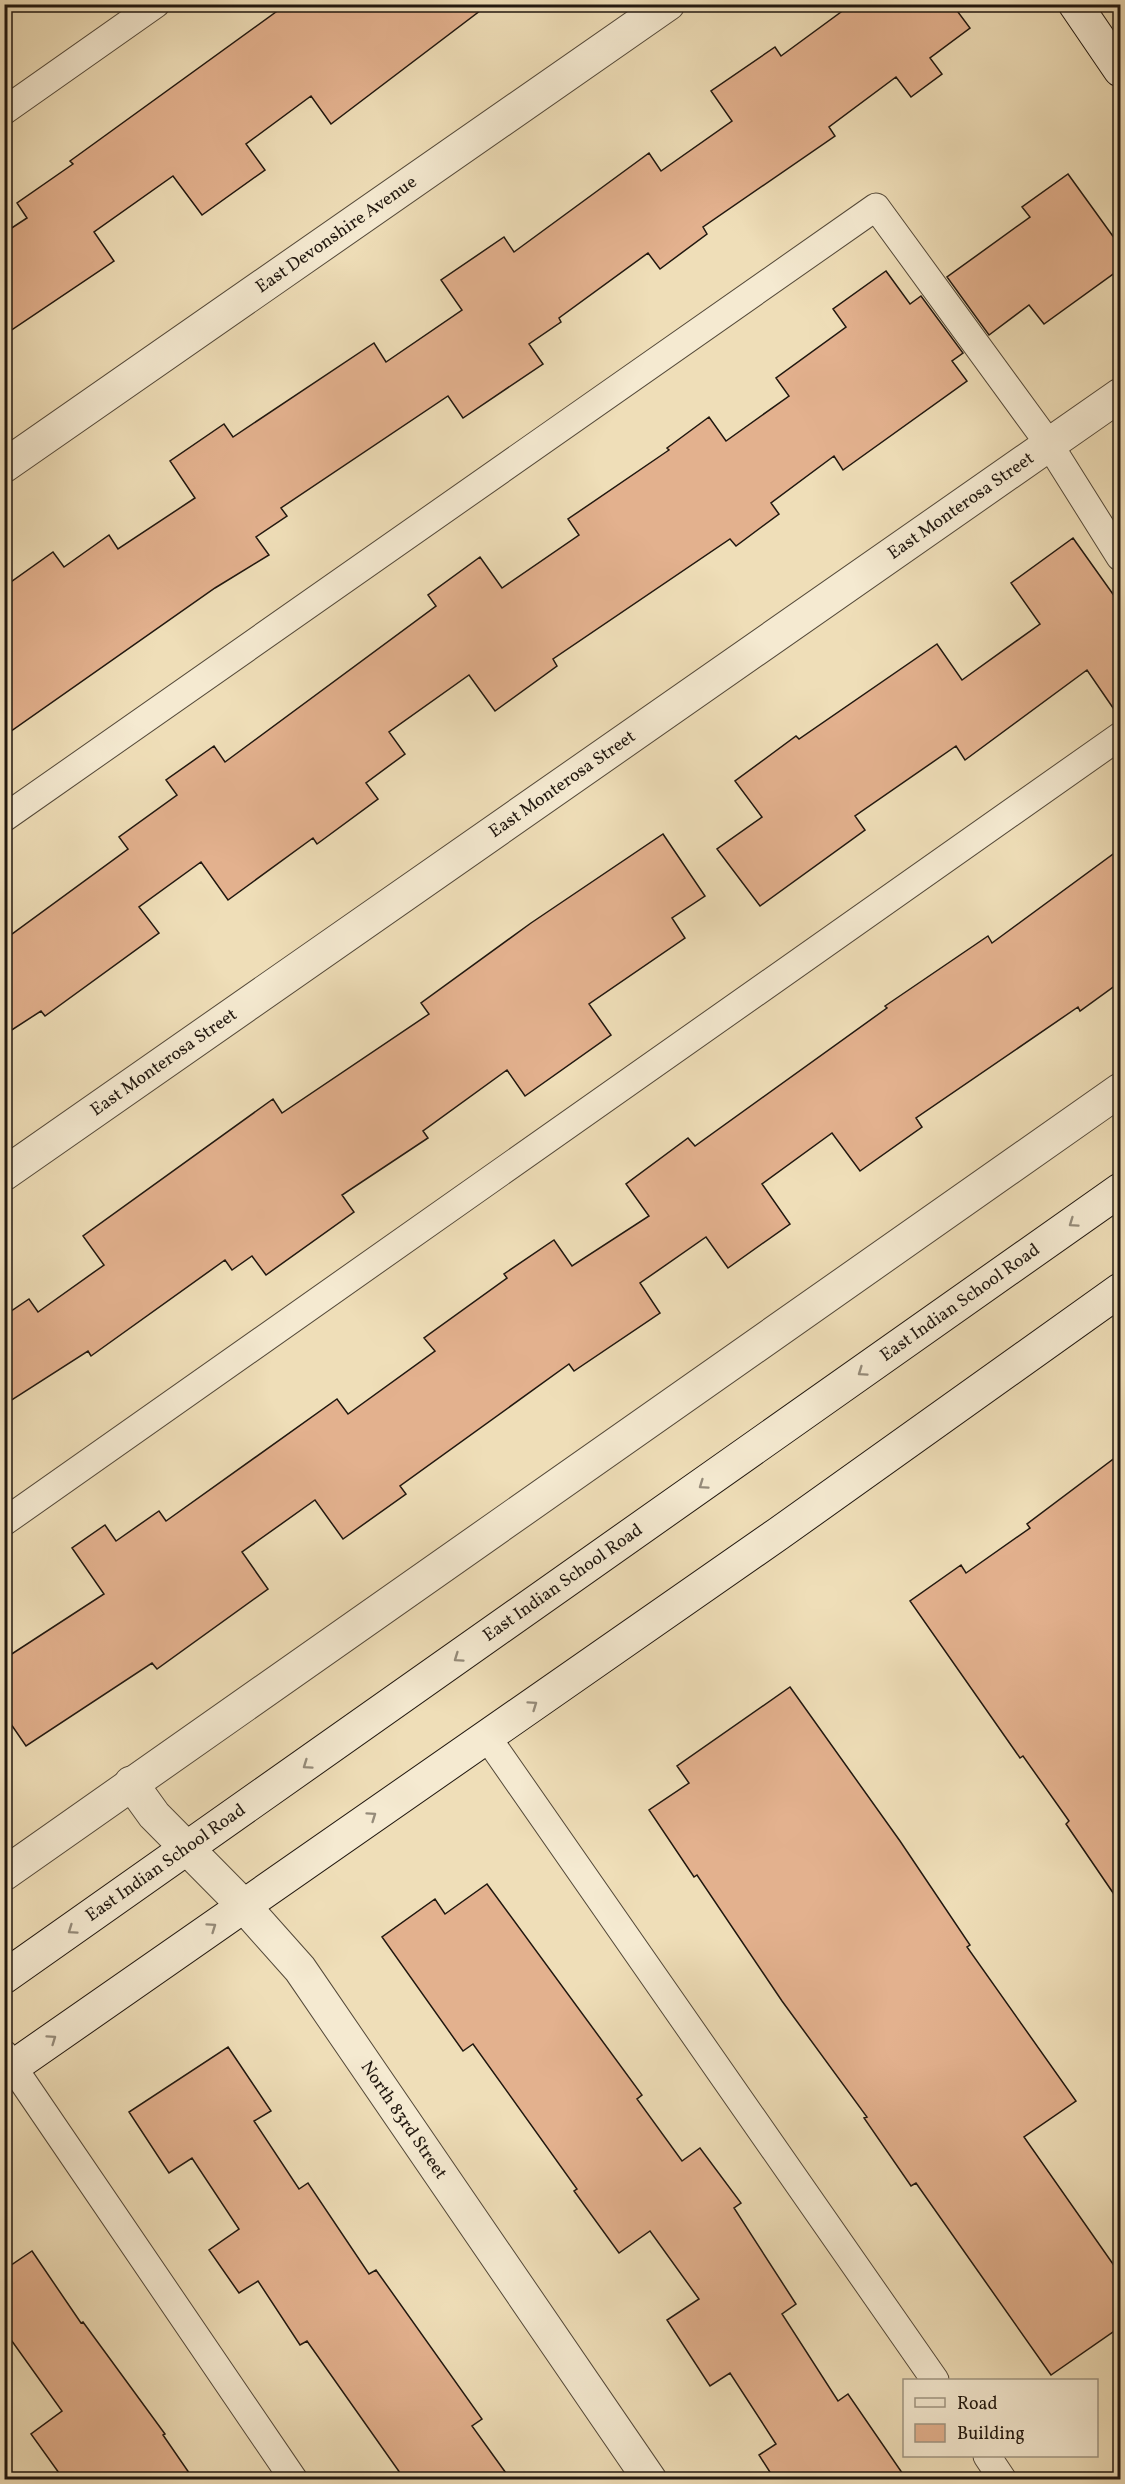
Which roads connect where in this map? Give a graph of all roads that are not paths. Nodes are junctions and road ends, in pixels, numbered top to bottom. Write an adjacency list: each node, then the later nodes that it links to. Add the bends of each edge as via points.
1 (156, 4): 5 (lane)
2 (668, 4): 8 (street, East Devonshire Avenue)
3 (1075, 4): 4 (street)
4 (1120, 70)
5 (4, 111)
6 (1120, 395): 7 (street, East Monterosa Street)
7 (1049, 444): 9 (lane); 11 (lane, via 876,207); 13 (street, East Monterosa Street)
8 (4, 466)
9 (1120, 557)
10 (1120, 736): 16 (lane)
11 (4, 818)
12 (1120, 1090): 18 (street)
13 (4, 1174)
14 (1120, 1190): 19 (street, East Indian School Road, one-way to 19)
15 (1120, 1290): 17 (street, one-way to 15)
16 (4, 1522)
17 (487, 1737): 21 (street, one-way to 17); 24 (lane)
18 (130, 1784): 19 (street, North 83rd Street, via 154,1815); 20 (street)
19 (188, 1848): 21 (street, North 83rd Street); 22 (street, East Indian School Road, one-way to 22)
20 (4, 1874)
21 (243, 1905): 23 (street, one-way to 21); 27 (street, North 83rd Street, via 300,1969)
22 (4, 1977)
23 (7, 2064): 26 (lane)
24 (934, 2379)
25 (988, 2457): 28 (lane)
26 (294, 2480)
27 (650, 2480)
28 (1003, 2480)

